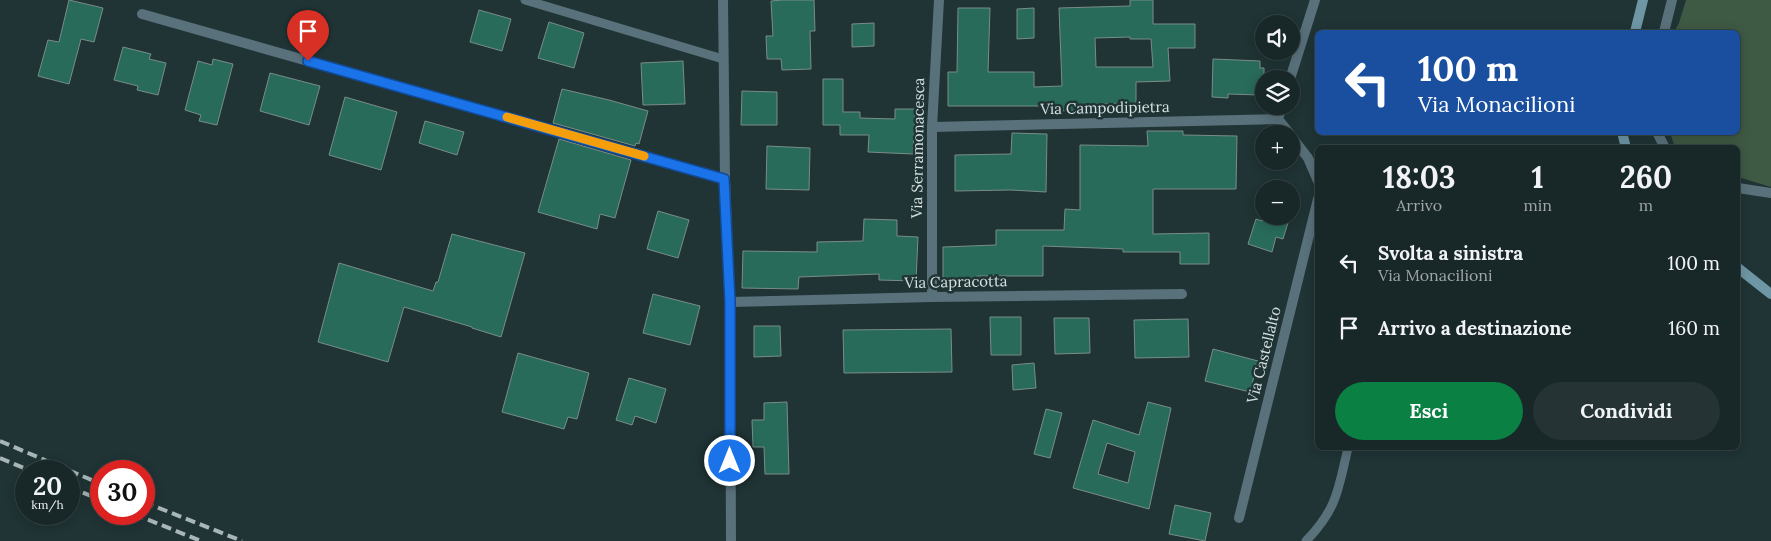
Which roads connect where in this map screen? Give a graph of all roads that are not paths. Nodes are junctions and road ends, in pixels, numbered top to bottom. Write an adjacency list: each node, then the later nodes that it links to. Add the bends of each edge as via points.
1 (525, 0): 10 (lane)
2 (723, 0): 10 (street)
3 (939, 0): 15 (street, Via Serramonacesca)
4 (1315, 0): 11 (street)
5 (1643, 0): 8 (street)
6 (1672, 0): 9 (street)
7 (142, 14): 18 (street)
8 (1636, 30)
9 (1664, 30)
10 (723, 59): 18 (street)
11 (1293, 70)
12 (1279, 115): 13 (street)
13 (1278, 119): 14 (street); 15 (street, Via Campodipietra)
14 (1282, 125)
15 (932, 127): 25 (street, Via Serramonacesca)
16 (1300, 148): 17 (street)
17 (1315, 174)
18 (724, 179): 26 (street)
19 (1740, 188): 20 (street)
20 (1771, 193)
21 (1315, 211): 28 (street, Via Castellalto)
22 (1740, 270): 24 (street)
23 (1182, 294): 25 (street, Via Capracotta)
24 (1771, 294)
25 (932, 297): 26 (street, Via Capracotta)
26 (730, 302): 29 (street)
27 (1348, 450): 30 (lane, via 1334,502 1319,528)
28 (1239, 518)
29 (731, 541)
30 (1306, 541)

